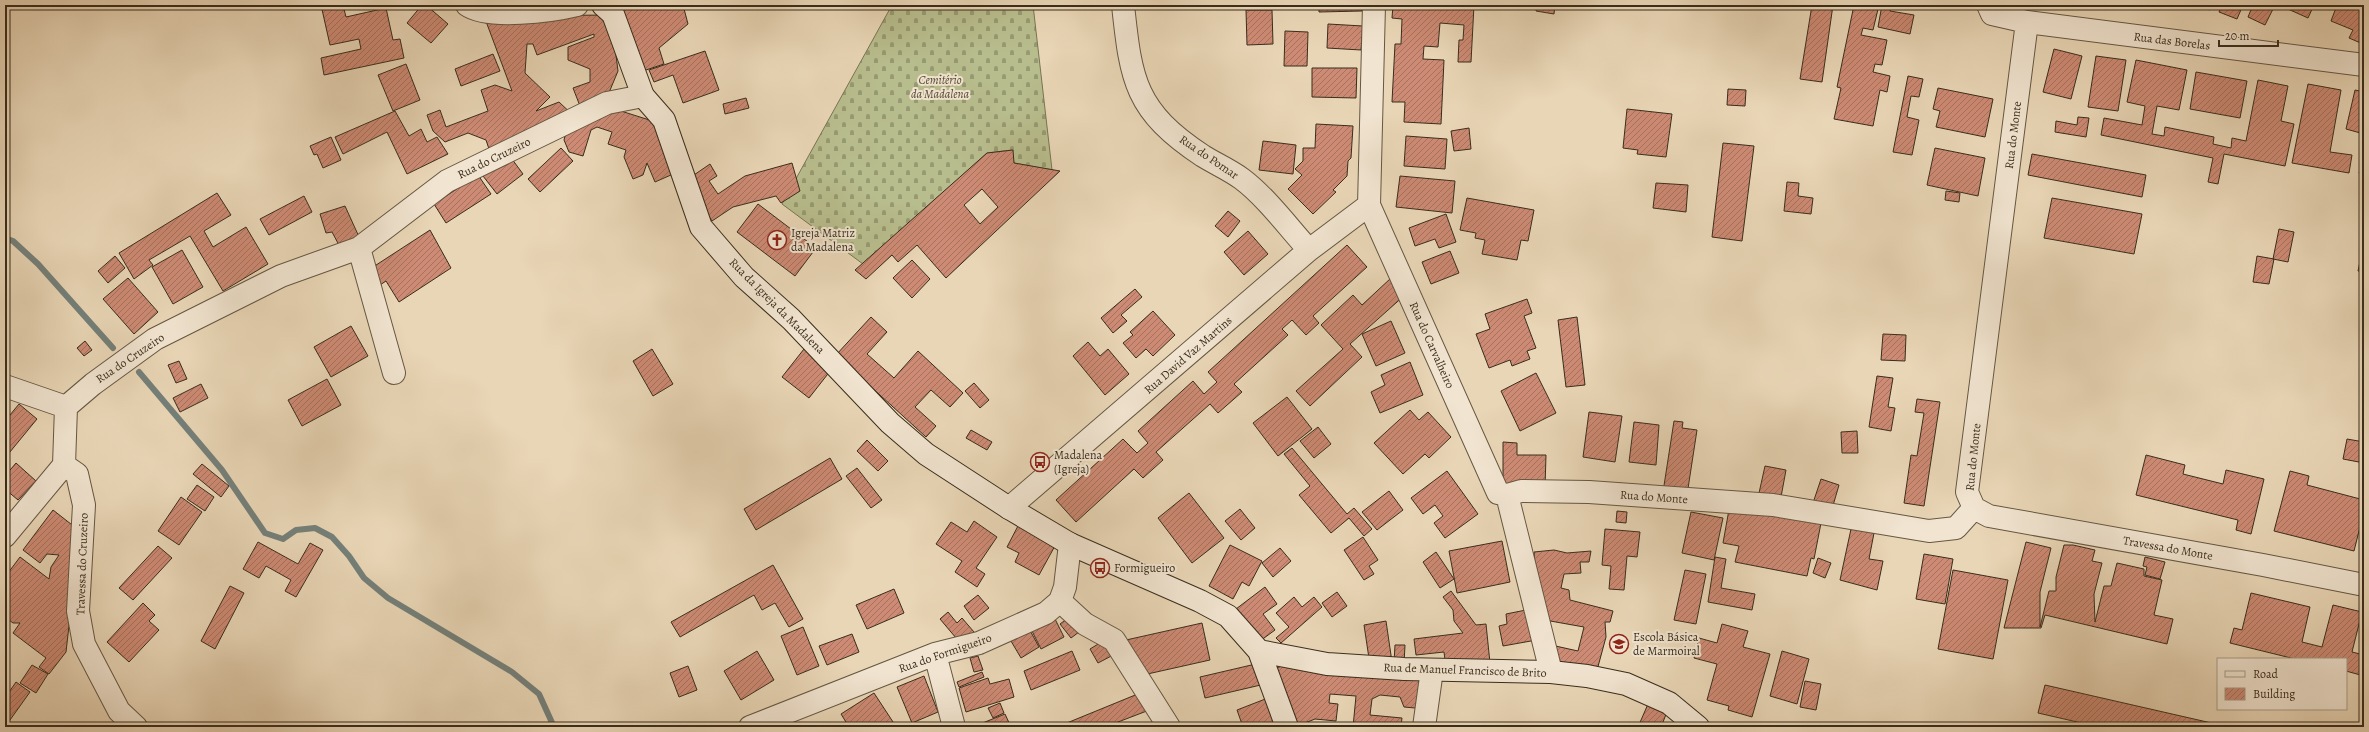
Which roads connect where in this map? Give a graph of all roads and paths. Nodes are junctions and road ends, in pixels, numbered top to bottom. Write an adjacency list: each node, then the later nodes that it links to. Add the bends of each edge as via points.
1 (467, 5): 2 (street, via 506,14 561,9)
2 (576, 5)
3 (602, 5): 9 (street, Rua da Igreja da Madalena, via 613,14)
4 (1123, 5): 12 (street, Rua do Pomar, via 1129,60 1139,94 1153,114 1203,156 1244,180)
5 (1374, 5): 10 (street, Rua do Carvalheiro)
6 (1988, 5): 7 (street, via 1992,14)
7 (2027, 22): 8 (street, Rua das Borelas); 19 (street, Rua do Monte, via 1967,492)
8 (2364, 65)
9 (643, 96): 11 (street, Rua do Cruzeiro, via 607,103 447,181); 18 (street, Rua da Igreja da Madalena, via 664,120 701,227 744,277 791,319 890,423 926,454)
10 (1369, 205): 12 (street, Rua David Vaz Martins); 17 (street, Rua do Carvalheiro, via 1498,492)
11 (359, 248): 13 (street); 15 (street, Rua do Cruzeiro, via 281,276 155,339)
12 (1309, 250): 18 (street, Rua David Vaz Martins)
13 (394, 373)
14 (5, 386): 15 (street)
15 (66, 407): 16 (street)
16 (64, 465): 20 (street); 28 (street, Travessa do Cruzeiro, via 76,474 84,505 78,611 84,644 119,711)
17 (1506, 495): 19 (street, Rua do Monte, via 1521,491 1574,492 1773,505 1929,531 1956,528); 27 (street, Rua do Carvalheiro)
18 (1009, 508): 21 (street, Rua da Igreja da Madalena)
19 (1974, 508): 22 (street, Travessa do Monte, via 1989,516 2263,564)
20 (5, 536)
21 (1070, 544): 23 (street, via 1065,587); 24 (street, Rua da Igreja da Madalena, via 1200,601 1228,616)
22 (2364, 585)
23 (1060, 602): 25 (street, Rua do Formigueiro, via 1046,613 979,643); 31 (street, via 1085,624 1114,640)
24 (1259, 651): 26 (street, Rua de Manuel Francisco de Brito, via 1327,664); 32 (street)
25 (935, 654): 29 (street, Rua do Formigueiro); 30 (street)
26 (1432, 670): 27 (street, Rua de Manuel Francisco de Brito); 33 (street)
27 (1551, 672): 34 (street, Rua de Manuel Francisco de Brito, via 1626,684 1669,703)
28 (136, 727)
29 (750, 727)
30 (954, 727)
31 (1169, 727)
32 (1288, 727)
33 (1424, 727)
34 (1698, 727)

